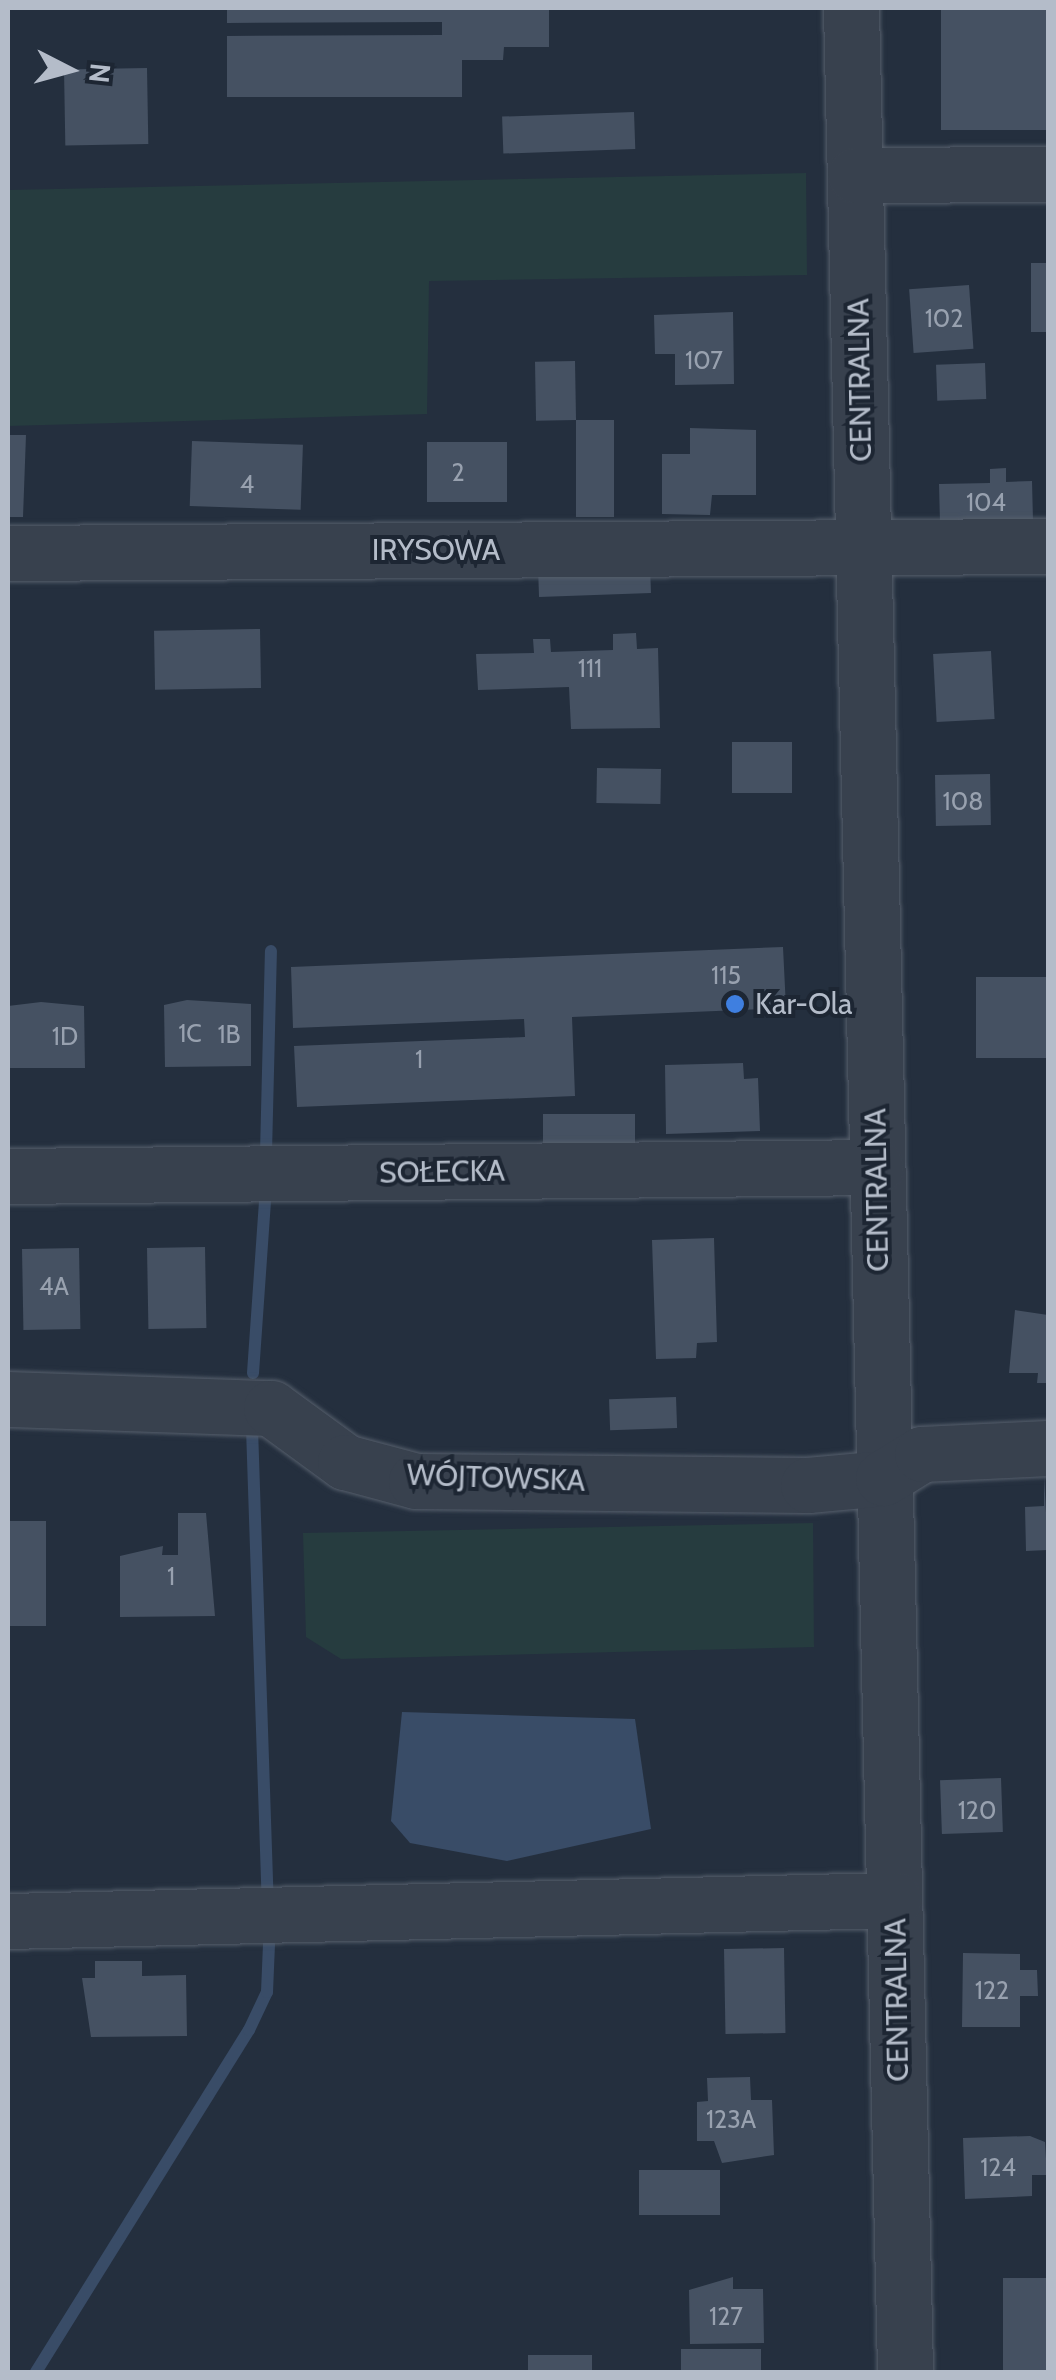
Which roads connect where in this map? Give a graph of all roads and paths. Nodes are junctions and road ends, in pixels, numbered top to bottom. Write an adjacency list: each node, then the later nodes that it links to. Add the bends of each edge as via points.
1 (851, 8): 3 (street, CENTRALNA)
2 (1048, 174): 3 (street)
3 (855, 176): 5 (street, CENTRALNA)
4 (1048, 546): 5 (street, IRYSOWA)
5 (864, 548): 6 (street, IRYSOWA); 7 (street, CENTRALNA)
6 (8, 552)
7 (876, 1168): 8 (street, SOŁECKA); 11 (street, CENTRALNA)
8 (8, 1176)
9 (8, 1400): 11 (street, WÓJTOWSKA, via 271,1408 345,1462 416,1481 808,1485)
10 (1048, 1448): 11 (street, via 922,1454)
11 (883, 1478): 12 (street, CENTRALNA)
12 (894, 1900): 13 (street); 14 (street, CENTRALNA)
13 (8, 1921)
14 (906, 2372)

